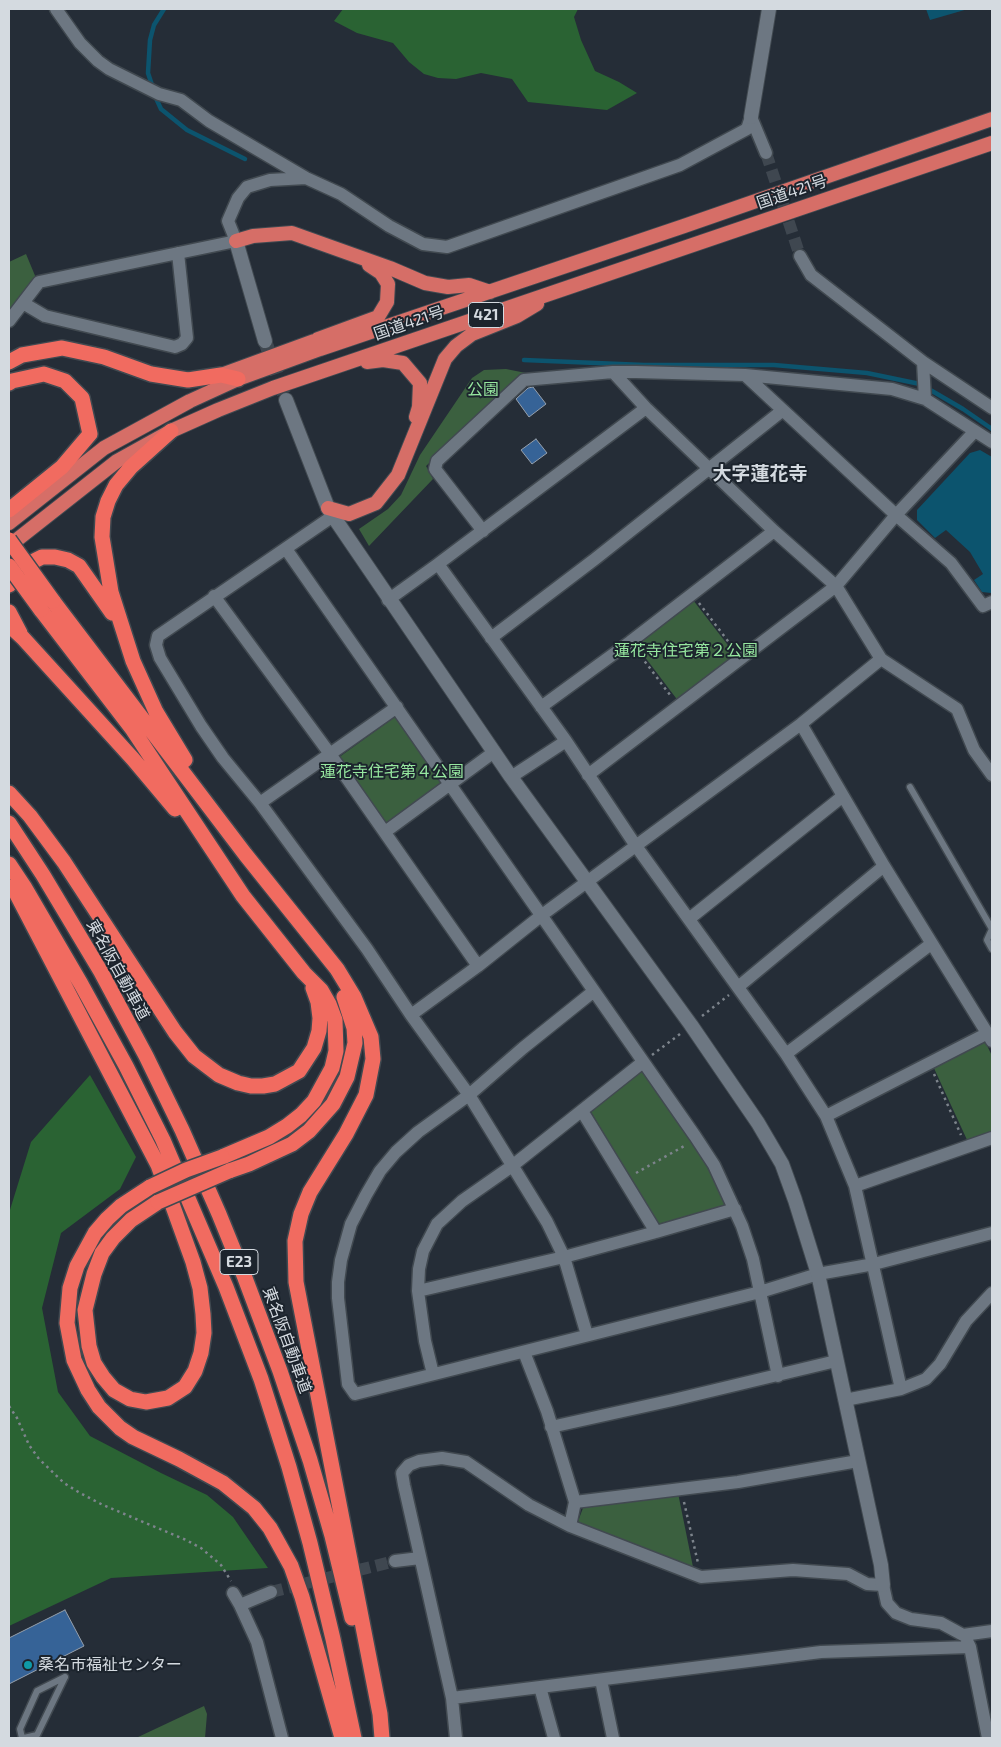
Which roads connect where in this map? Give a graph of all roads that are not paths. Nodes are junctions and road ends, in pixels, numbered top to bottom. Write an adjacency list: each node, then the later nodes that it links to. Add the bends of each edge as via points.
1 (56, 9): 7 (street, via 80,44 109,69 159,94 181,100 208,121)
2 (768, 9): 3 (street)
3 (752, 117): 6 (street); 7 (street, via 747,129 680,165 447,247 423,244 389,226 342,194)
4 (992, 119): 13 (highway, 国道421号 / 421)
5 (992, 143): 12 (highway, 国道421号 / 421)
6 (766, 153)
7 (306, 178): 8 (street, via 270,180 247,188 238,198 228,221)
8 (236, 241): 9 (street); 11 (highway, via 254,236 292,234); 17 (street)
9 (178, 253): 14 (street, via 39,282); 14 (street, via 187,338 175,347 44,316)
10 (800, 256): 20 (street, via 811,275)
11 (358, 257): 13 (highway, via 425,283 448,287 470,285); 16 (highway, via 381,274 388,284 387,302 378,317)
12 (561, 290): 21 (highway, 国道421号 / 421); 36 (highway, via 517,316 472,334 456,346 445,359)
13 (490, 292): 18 (highway, 国道421号 / 421)
14 (23, 303): 15 (street)
15 (9, 321)
16 (318, 339): 18 (highway); 23 (highway)
17 (265, 341)
18 (300, 356): 25 (highway, 国道421号 / 421)
19 (9, 362): 23 (highway, via 22,355 62,348 151,374 188,380)
20 (924, 362): 27 (street); 30 (street)
21 (341, 365): 32 (highway, 国道421号 / 421, via 273,388); 36 (highway, via 383,360 403,363 420,383 419,407)
22 (613, 372): 24 (street); 29 (street); 41 (street, via 524,380 437,461 435,468)
23 (221, 375): 25 (highway)
24 (745, 375): 27 (street, via 892,389); 31 (street)
25 (238, 379): 40 (highway, 国道421号 / 421, via 104,448)
26 (9, 383): 37 (highway, via 44,374 65,381 82,398 90,434 62,467)
27 (925, 399): 33 (street)
28 (286, 400): 38 (street)
29 (646, 408): 35 (street); 41 (street)
30 (992, 408)
31 (783, 410): 35 (street); 39 (street)
32 (171, 431): 44 (highway, 国道421号 / 421, via 117,461); 56 (highway, via 131,467 116,486 103,517 105,561)
33 (975, 431): 34 (street); 39 (street)
34 (992, 442)
35 (711, 469): 42 (street); 58 (street)
36 (398, 475): 38 (highway, via 376,503 349,514)
37 (9, 510)
38 (330, 512): 45 (street); 51 (street)
39 (896, 515): 49 (street); 52 (street, via 951,563 983,606)
40 (9, 523)
41 (484, 531): 46 (street)
42 (774, 531): 49 (street); 61 (street)
43 (9, 540): 53 (highway, bridge)
44 (9, 546)
45 (286, 549): 50 (street); 60 (street)
46 (438, 564): 51 (street); 58 (street)
47 (9, 566): 53 (highway, bridge)
48 (9, 584): 56 (highway, via 17,572 37,559 55,557 68,560 79,566)
49 (836, 586): 59 (street); 66 (street)
50 (214, 596): 65 (street); 73 (street, via 158,636 156,645 160,658 201,726)
51 (388, 600): 64 (street)
52 (992, 602)
53 (47, 605): 77 (highway); 79 (highway)
54 (9, 612): 57 (highway)
55 (9, 625): 57 (highway)
56 (122, 628): 77 (highway, via 133,661 167,733)
57 (23, 638): 79 (highway, via 133,759)
58 (491, 638): 61 (street)
59 (880, 659): 62 (street); 67 (street, via 957,709 974,750)
60 (397, 707): 65 (street); 69 (street)
61 (542, 707): 63 (street)
62 (801, 724): 72 (street); 76 (street)
63 (566, 741): 66 (street); 68 (street)
64 (494, 752): 68 (street); 69 (street)
65 (330, 754): 73 (street); 75 (street)
66 (588, 774): 76 (street)
67 (992, 775)
68 (511, 777): 82 (street)
69 (450, 783): 75 (street); 83 (street)
70 (910, 787): 86 (lane, via 992,929 987,940)
71 (9, 793): 89 (highway, via 64,862 175,1032 194,1056 219,1075 257,1086 275,1084 298,1071 314,1048 320,1018 318,1002)
72 (843, 796): 80 (street); 84 (street)
73 (260, 803): 92 (street)
74 (9, 823): 139 (highway, 東名阪自動車道 / E23, via 101,972 146,1056 246,1278 310,1460 332,1536 356,1633)
75 (384, 832): 87 (street)
76 (636, 846): 82 (street); 84 (street)
77 (245, 854): 88 (highway)
78 (9, 864): 138 (highway, E23, via 130,1074 167,1149 226,1287 261,1379 289,1467 310,1543)
79 (222, 866): 89 (highway)
80 (884, 866): 85 (street); 90 (street)
81 (9, 878): 88 (highway, bridge, via 158,1165 193,1262 200,1288 204,1333 202,1353 185,1387 168,1398 146,1402 130,1399 114,1390 102,1377 89,1346 85,1310 102,1253 131,1220 158,1202 229,1171 249,1164 292,1144 323,1117 341,1091 355,1043 354,1028)
82 (587, 882): 83 (street); 107 (street, via 758,1122 782,1164)
83 (542, 915): 87 (street); 91 (street)
84 (689, 920): 90 (street)
85 (931, 944): 93 (street); 94 (street)
86 (992, 949)
87 (478, 966): 92 (street)
88 (337, 969): 140 (highway, via 354,997 371,1037 372,1068 366,1095 310,1192 301,1214 295,1241 296,1282)
89 (304, 973): 137 (highway, bridge, via 321,990 335,1020 336,1051 332,1068 314,1100 301,1115 269,1136 150,1187 121,1206 95,1233 77,1266 70,1288 67,1323 74,1360 99,1407 134,1437 223,1483 254,1508 270,1528 291,1566 302,1597)
90 (738, 987): 94 (street)
91 (594, 991): 95 (street); 96 (street)
92 (411, 1014): 96 (street)
93 (990, 1037): 98 (street)
94 (786, 1054): 98 (street)
95 (643, 1062): 97 (street); 102 (street, via 714,1165)
96 (470, 1094): 100 (street); 114 (street, via 418,1132 380,1171 351,1224 341,1260 338,1298 348,1384 355,1394)
97 (582, 1111): 100 (street); 103 (street)
98 (826, 1116): 101 (street)
99 (992, 1138): 101 (street)
100 (512, 1166): 105 (street); 108 (street, via 462,1201 436,1224 423,1251)
101 (855, 1186): 106 (street)
102 (735, 1209): 103 (street); 109 (street, via 753,1259)
103 (656, 1232): 105 (street)
104 (992, 1233): 106 (street)
105 (564, 1256): 108 (street); 111 (street)
106 (874, 1264): 107 (street); 116 (street)
107 (818, 1274): 109 (street); 113 (street)
108 (418, 1291): 114 (street)
109 (760, 1292): 111 (street); 115 (street)
110 (992, 1294): 116 (street, via 966,1321 940,1364 926,1379)
111 (587, 1335): 112 (street)
112 (524, 1352): 114 (street); 118 (street)
113 (836, 1361): 115 (street); 117 (street)
114 (432, 1374)
115 (778, 1376): 118 (street)
116 (901, 1389): 117 (street)
117 (845, 1400): 119 (street)
118 (551, 1427): 120 (street)
119 (858, 1461): 120 (street, via 738,1482); 124 (street)
120 (575, 1502): 121 (street)
121 (570, 1526): 122 (street, via 529,1505 466,1462 442,1458 419,1462 402,1472); 124 (street, via 701,1577 793,1570 848,1574 866,1584)
122 (420, 1558): 123 (street); 134 (street)
123 (395, 1561)
124 (883, 1585): 129 (street, via 887,1604 896,1613 911,1619 941,1623)
125 (271, 1592): 127 (street)
126 (232, 1593): 127 (street)
127 (240, 1606): 136 (street, via 257,1642)
128 (992, 1632): 129 (street)
129 (963, 1635): 130 (street)
130 (970, 1647): 131 (street, via 821,1652); 133 (street)
131 (601, 1680): 132 (street); 143 (street)
132 (540, 1687): 134 (street); 142 (street)
133 (986, 1695): 144 (street)
134 (452, 1698): 141 (street)
135 (23, 1738): 135 (lane, via 20,1729 37,1691 64,1677 37,1735)
136 (282, 1738)
137 (342, 1738)
138 (354, 1738)
139 (376, 1738)
140 (382, 1738)
141 (456, 1738)
142 (554, 1738)
143 (613, 1738)
144 (988, 1738)

